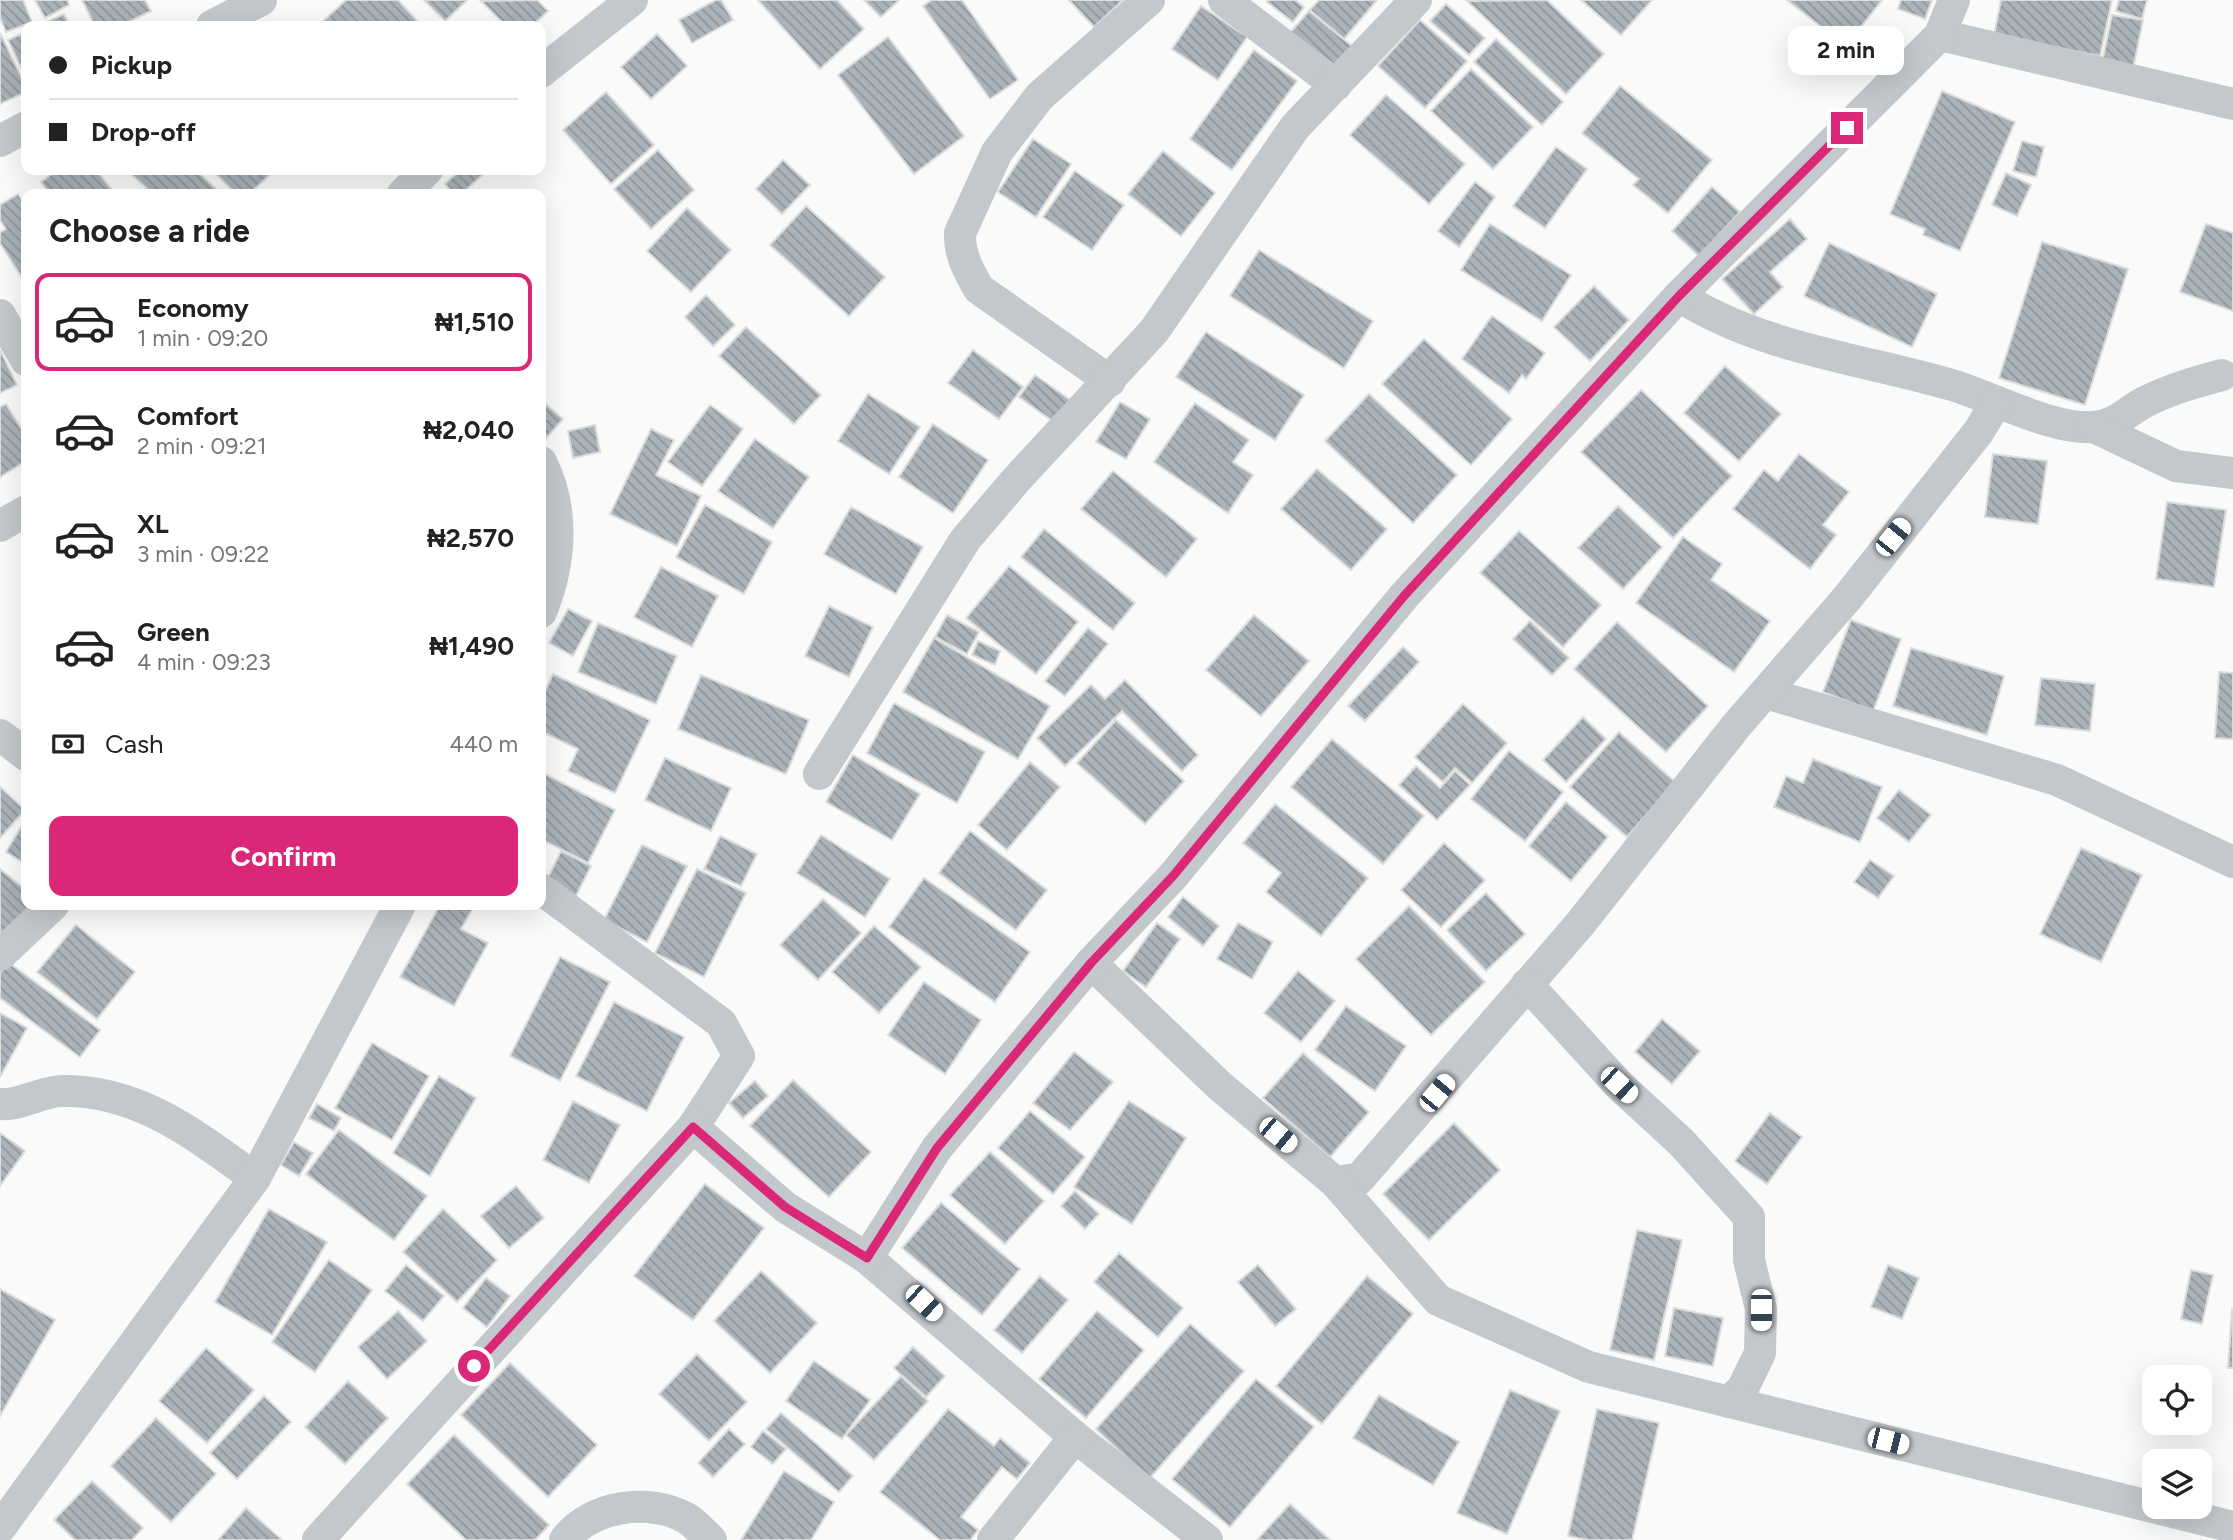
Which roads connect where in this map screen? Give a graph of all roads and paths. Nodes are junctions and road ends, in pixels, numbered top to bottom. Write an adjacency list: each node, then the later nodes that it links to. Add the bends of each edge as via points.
1 (261, 0): 7 (street)
2 (632, 0): 9 (street)
3 (1149, 0): 20 (street, via 1040,96 997,152 960,233 959,244 979,289)
4 (1224, 0): 10 (street)
5 (1416, 0): 10 (street)
6 (1954, 0): 8 (street)
7 (221, 21)
8 (1940, 34): 11 (street); 16 (street)
9 (546, 68)
10 (1336, 85): 20 (street, via 1295,127 1154,331)
11 (2233, 104)
12 (21, 130): 13 (street)
13 (0, 141)
14 (422, 175): 15 (street)
15 (408, 189)
16 (1679, 296): 21 (street, via 1711,316 1781,343 1954,386); 37 (street, via 1404,596 1173,876)
17 (0, 315): 18 (street)
18 (21, 351)
19 (2222, 375): 22 (street, via 2172,389 2118,421)
20 (1110, 381): 31 (street, via 965,540)
21 (1996, 403): 22 (street); 28 (street, via 1848,597)
22 (2094, 427): 24 (street, via 2176,466)
23 (546, 473): 27 (street, via 558,511 556,554)
24 (2233, 473)
25 (21, 514): 26 (street)
26 (0, 526)
27 (546, 593)
28 (1766, 693): 32 (street, via 2056,780); 38 (street)
29 (0, 735): 30 (street)
30 (21, 751)
31 (819, 774)
32 (2233, 862)
33 (546, 893): 40 (street, via 721,1023 739,1055)
34 (48, 910): 36 (street)
35 (397, 910): 41 (street)
36 (0, 956)
37 (1091, 963): 42 (street, via 1221,1087); 43 (street, via 937,1148)
38 (1527, 984): 42 (street, via 1359,1179); 44 (street, via 1749,1217 1749,1260 1761,1310 1760,1353 1743,1388)
39 (0, 1104): 41 (street, via 47,1091 90,1091 144,1105)
40 (693, 1127): 43 (street, via 785,1207); 48 (street)
41 (255, 1178): 46 (street)
42 (1335, 1182): 44 (street, via 1438,1300 1588,1367)
43 (867, 1258): 45 (street)
44 (1728, 1402): 47 (street)
45 (1075, 1437): 51 (street); 52 (street)
46 (5, 1512)
47 (2233, 1527)
48 (318, 1540)
49 (565, 1540): 50 (street, via 574,1528 601,1512 625,1508 686,1518)
50 (711, 1540)
51 (993, 1540)
52 (1207, 1540)

